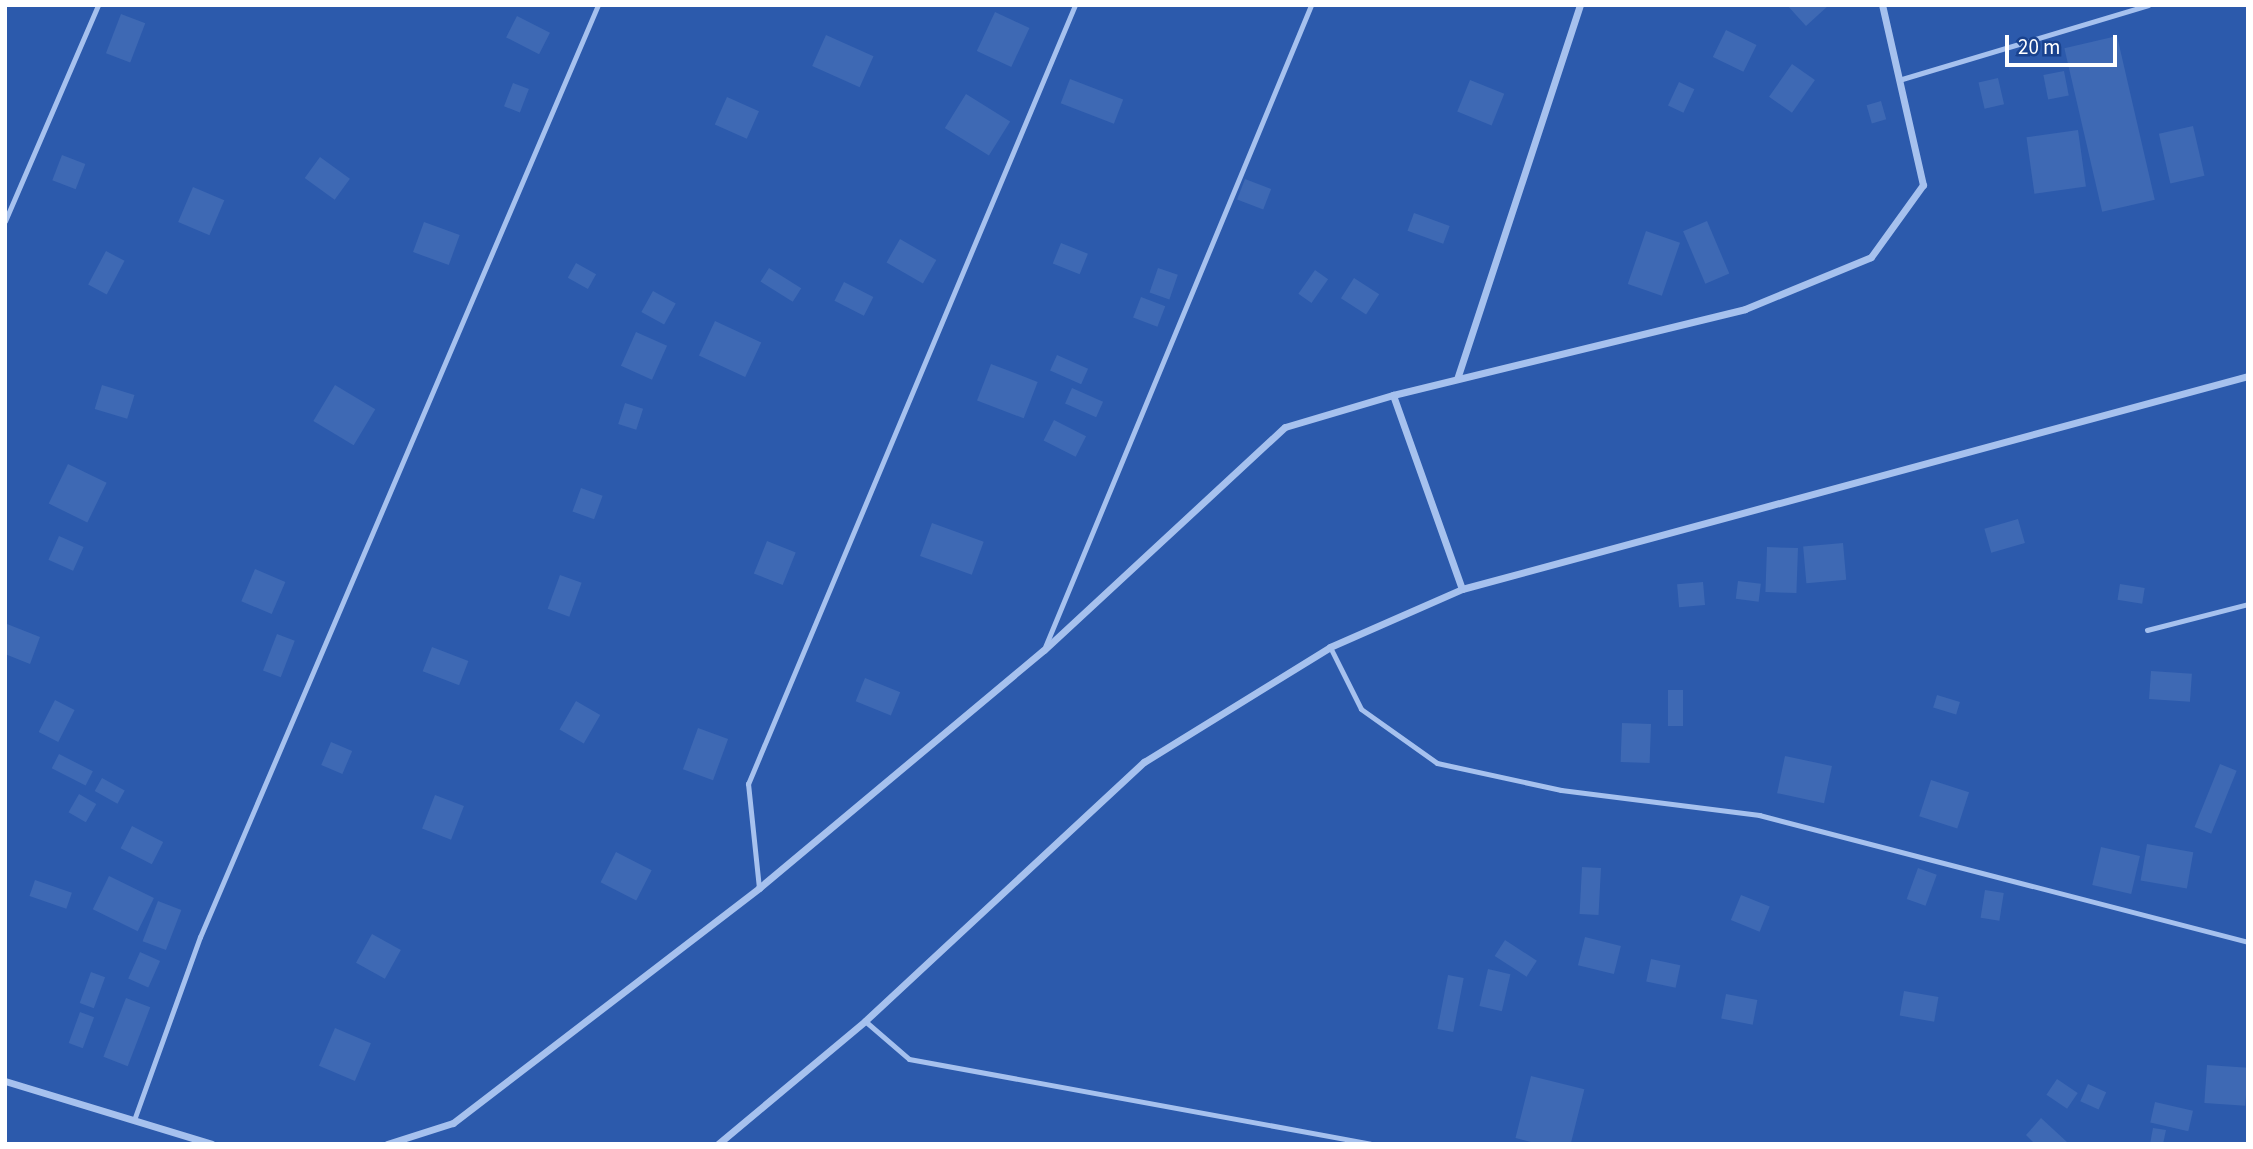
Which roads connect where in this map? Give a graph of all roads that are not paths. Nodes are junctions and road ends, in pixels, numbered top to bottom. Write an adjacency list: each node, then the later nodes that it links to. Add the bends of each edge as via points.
1 (98, 5): 9 (lane)
2 (598, 5): 22 (lane, via 200,937)
3 (1075, 5): 18 (lane, via 748,784)
4 (1311, 5): 17 (lane)
5 (1580, 5): 11 (street)
6 (1882, 5): 8 (street)
7 (2148, 5): 8 (lane)
8 (1902, 79): 11 (street, via 1923,186 1871,257 1745,309)
9 (5, 221)
10 (2248, 376): 13 (street)
11 (1457, 379): 12 (street)
12 (1393, 395): 13 (street); 17 (street, via 1285,428)
13 (1462, 589): 16 (street)
14 (2248, 604): 15 (lane)
15 (2147, 630)
16 (1330, 647): 19 (lane, via 1361,709 1437,763 1561,790 1759,815); 20 (street, via 1144,762)
17 (1044, 650): 18 (street)
18 (759, 888): 24 (street, via 453,1124)
19 (2248, 942)
20 (865, 1021): 25 (street); 26 (lane, via 909,1059)
21 (5, 1081): 22 (street)
22 (134, 1120): 23 (street)
23 (212, 1144)
24 (387, 1144)
25 (718, 1144)
26 (1370, 1144)

